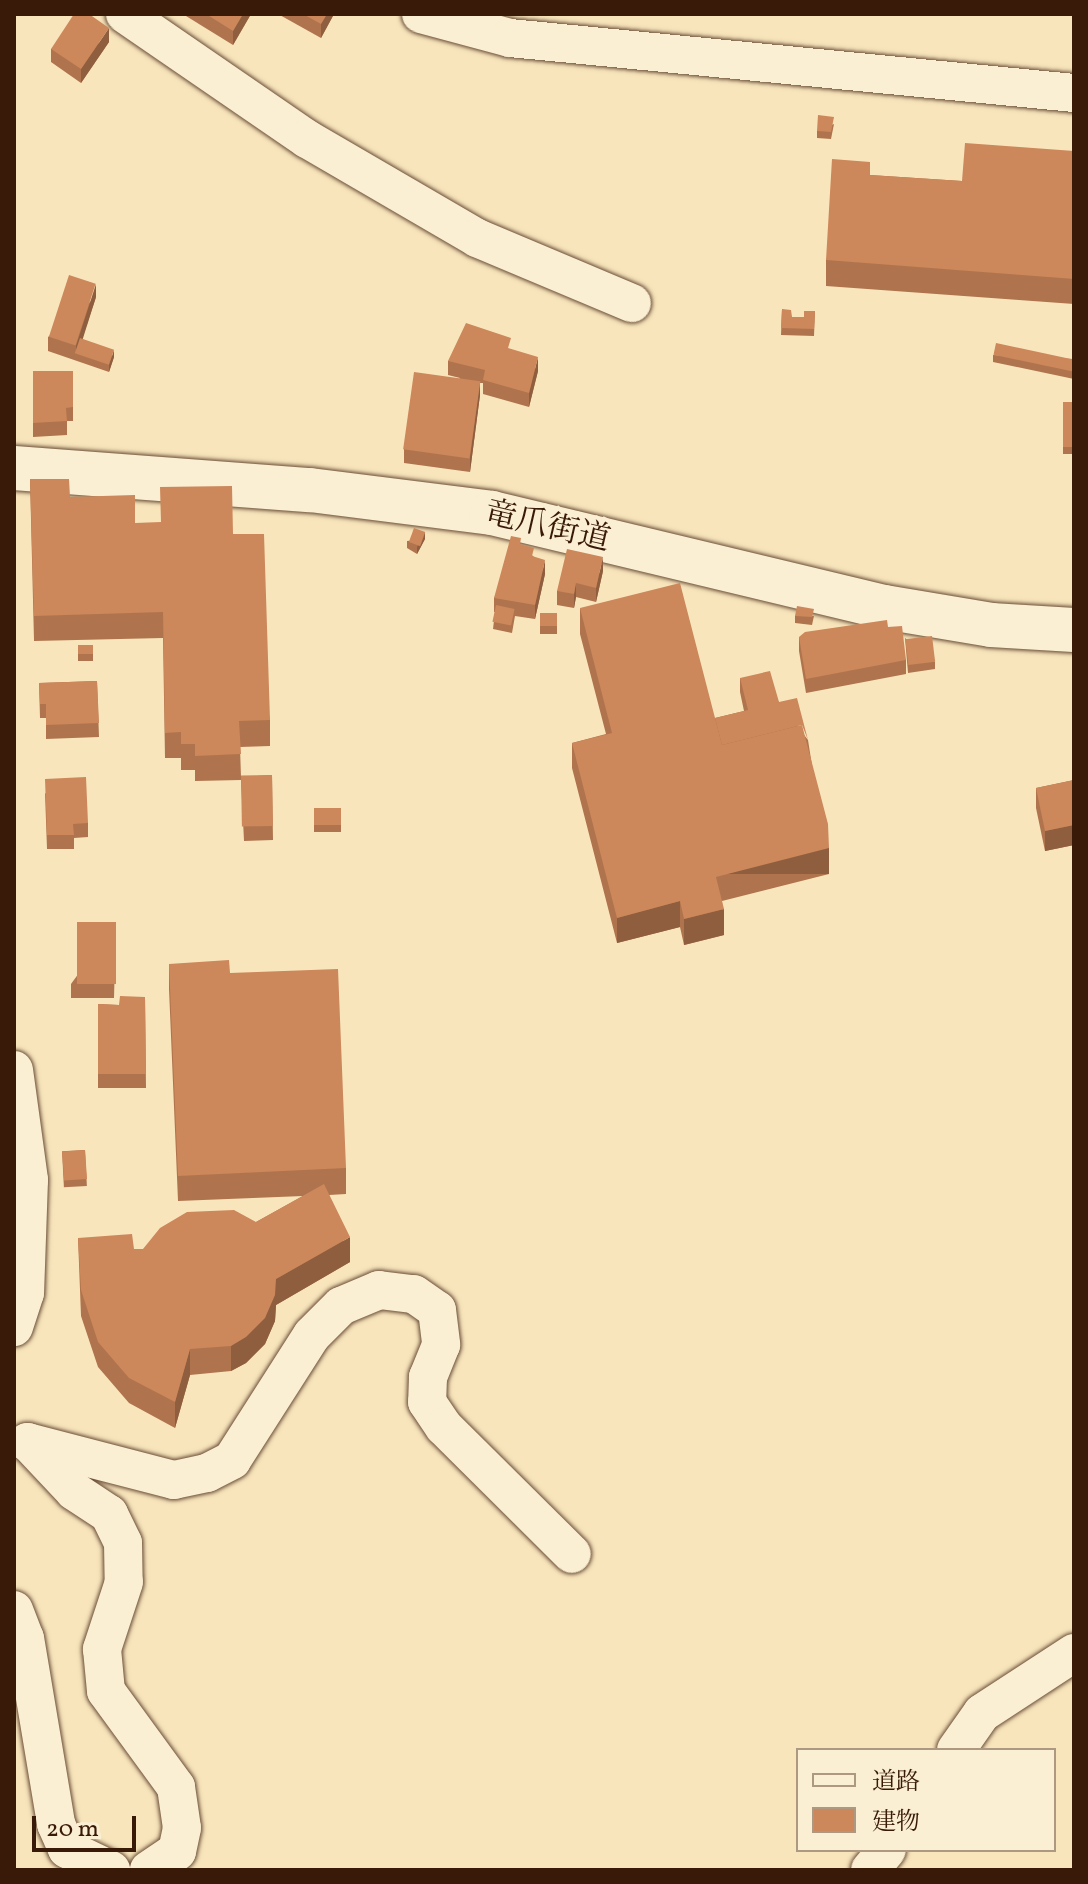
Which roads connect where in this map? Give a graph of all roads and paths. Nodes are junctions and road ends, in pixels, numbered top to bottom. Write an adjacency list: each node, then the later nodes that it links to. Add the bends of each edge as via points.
1 (125, 14): 4 (street, via 307,139 477,238)
2 (421, 14): 3 (street, via 510,38)
3 (1074, 93)
4 (632, 303)
5 (14, 468): 6 (main road, 竜爪街道, via 310,490 492,513 884,607 991,625)
6 (1074, 630)
7 (14, 1070): 8 (street, via 29,1180 25,1293)
8 (14, 1327)
9 (21, 1430): 10 (street, via 174,1480 207,1473 232,1460 312,1335 341,1306 379,1290 414,1294 437,1310 440,1333 427,1402 444,1427); 16 (street, via 74,1491 109,1514 123,1543 124,1582 102,1649 106,1691 176,1787 182,1828 177,1851)
10 (572, 1554)
11 (14, 1610): 15 (street, via 25,1638 56,1824 67,1849)
12 (1074, 1653): 13 (street, via 982,1713)
13 (957, 1748)
14 (885, 1852): 17 (street)
15 (111, 1870)
16 (149, 1870)
17 (870, 1870)

